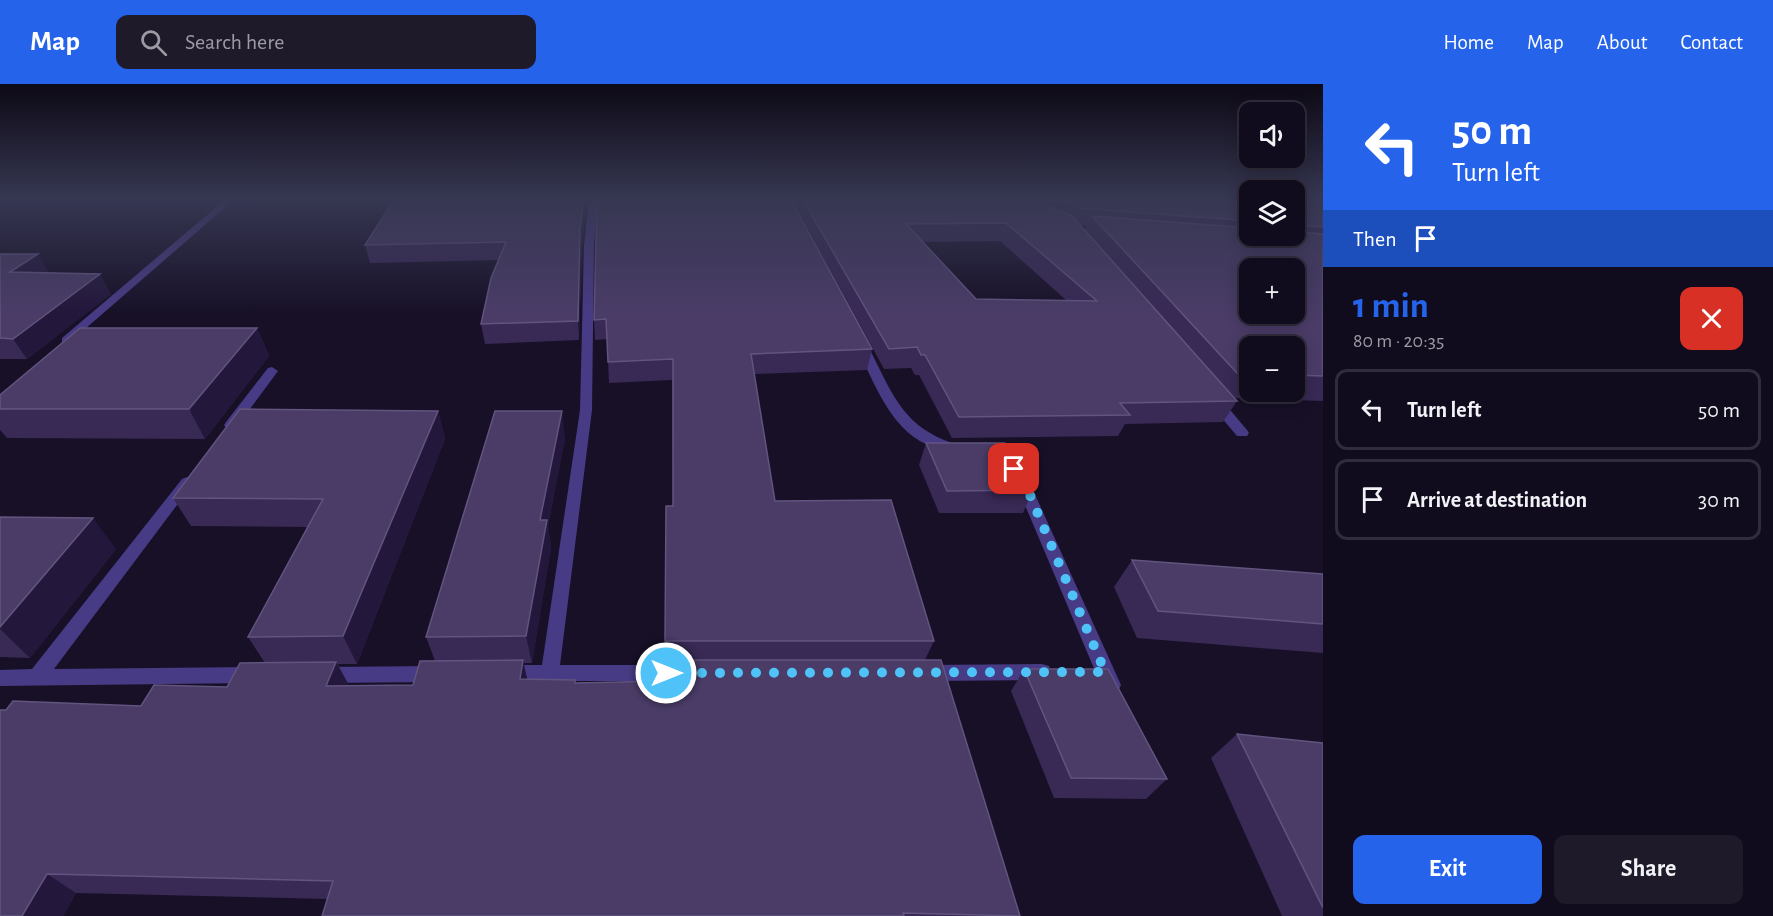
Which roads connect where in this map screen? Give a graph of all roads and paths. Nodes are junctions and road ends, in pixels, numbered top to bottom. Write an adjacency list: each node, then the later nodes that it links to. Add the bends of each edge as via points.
1 (187, 237): 4 (street)
2 (590, 237): 15 (street, via 586,410)
3 (855, 332): 9 (street, via 906,426 939,445)
4 (54, 351)
5 (272, 371): 8 (street)
6 (1204, 388): 7 (street)
7 (1242, 433)
8 (222, 436)
9 (968, 450)
10 (1014, 469): 14 (street, via 1027,488)
11 (194, 473): 22 (street)
12 (1058, 672): 17 (street)
13 (1081, 672): 14 (street)
14 (1105, 672): 24 (street)
15 (550, 673): 16 (street); 19 (street)
16 (703, 673)
17 (904, 673)
18 (454, 674): 21 (street)
19 (490, 674)
20 (275, 675): 22 (street)
21 (311, 675)
22 (36, 677): 23 (street)
23 (0, 678)
24 (1120, 704)

